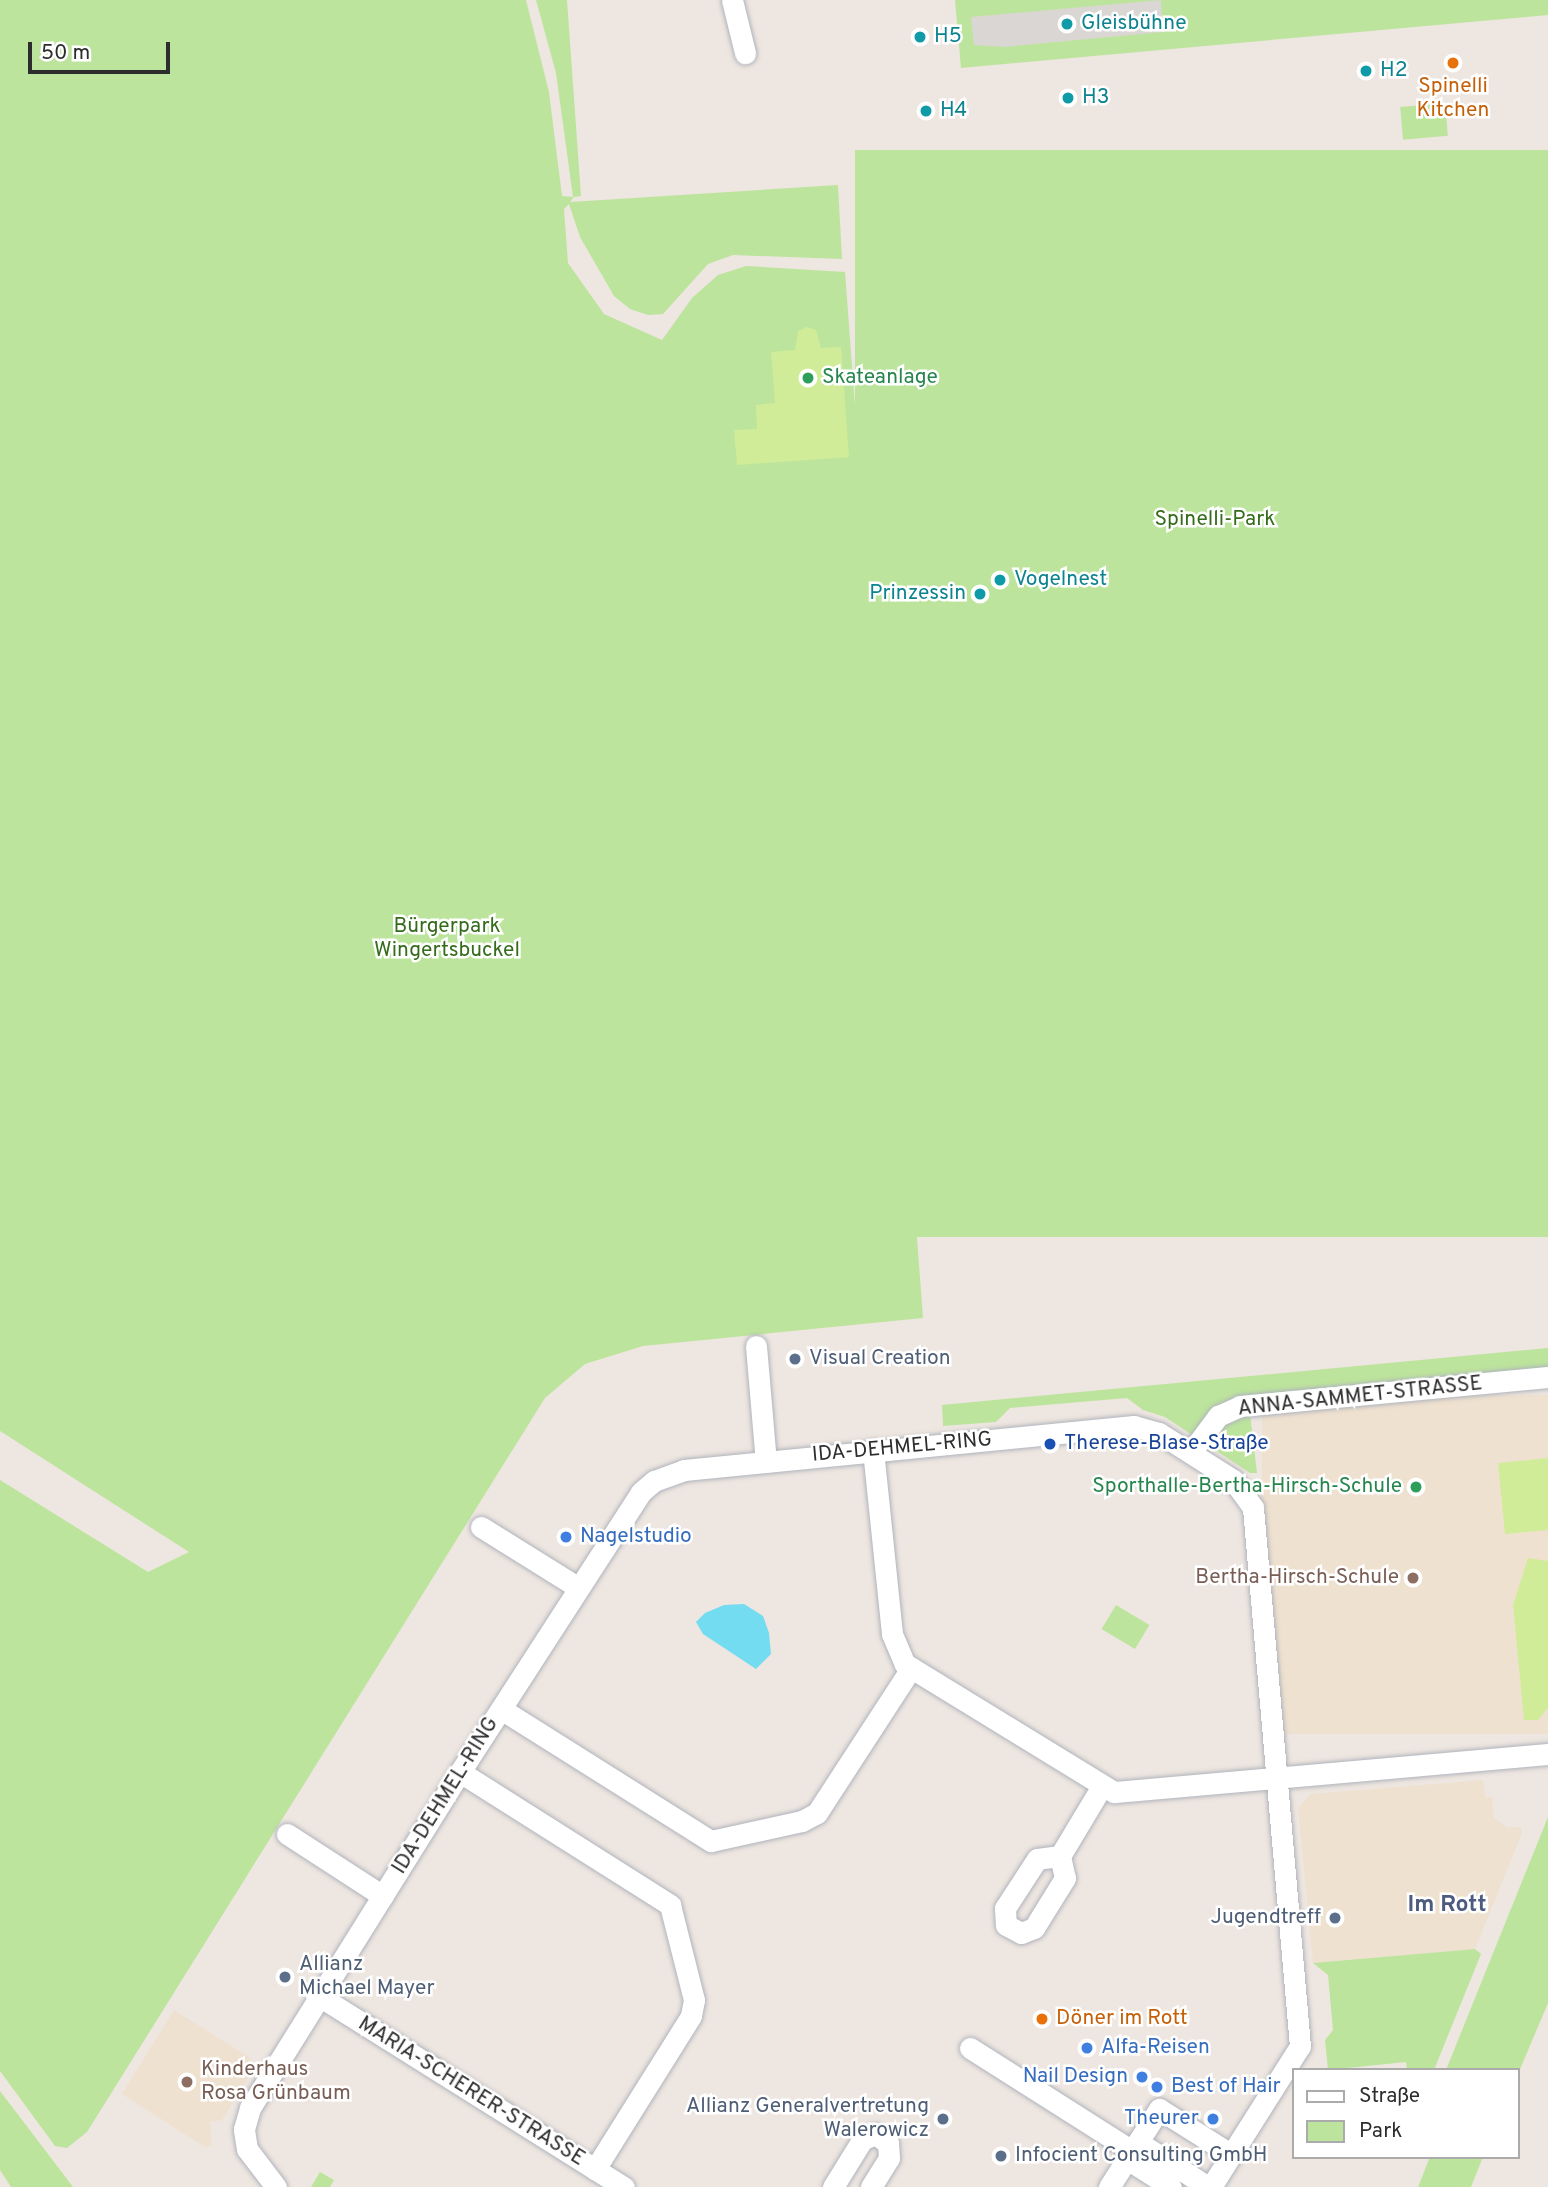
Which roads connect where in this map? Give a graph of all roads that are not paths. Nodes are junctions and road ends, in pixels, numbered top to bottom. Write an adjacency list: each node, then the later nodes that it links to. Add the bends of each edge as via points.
1 (732, 0): 2 (street)
2 (745, 53)
3 (756, 1346): 7 (street)
4 (1548, 1377): 6 (street, ANNA-SAMMET-STRASSE, via 1240,1406 1218,1416)
5 (873, 1450): 6 (street, IDA-DEHMEL-RING, via 1134,1426); 7 (street, IDA-DEHMEL-RING); 10 (street, via 892,1634)
6 (1192, 1451): 14 (street, IDA-DEHMEL-RING, via 1233,1480 1253,1508)
7 (766, 1462): 9 (street, IDA-DEHMEL-RING, via 684,1470 654,1481 632,1503)
8 (481, 1527): 9 (street)
9 (579, 1588): 11 (street, IDA-DEHMEL-RING)
10 (911, 1668): 11 (street, via 817,1812 802,1821 710,1841); 15 (street)
11 (500, 1709): 13 (street, IDA-DEHMEL-RING)
12 (1548, 1754): 14 (street)
13 (460, 1772): 18 (street, IDA-DEHMEL-RING); 23 (street, via 670,1905 694,2000 691,2016)
14 (1276, 1779): 15 (street, via 1114,1792); 22 (street, IDA-DEHMEL-RING, via 1300,2046)
15 (1102, 1786): 17 (street)
16 (286, 1833): 18 (street)
17 (1060, 1856)
18 (383, 1896): 19 (street, IDA-DEHMEL-RING)
19 (319, 1996): 23 (street, MARIA-SCHERER-STRASSE); 24 (street, IDA-DEHMEL-RING, via 250,2108 244,2129 247,2150)
20 (970, 2048): 21 (street)
21 (1132, 2151): 22 (street, via 1159,2109); 28 (street); 29 (street); 30 (street)
22 (1232, 2155): 30 (street, IDA-DEHMEL-RING)
23 (596, 2169): 25 (street, MARIA-SCHERER-STRASSE)
24 (276, 2187)
25 (624, 2187)
26 (832, 2187): 27 (street, via 862,2140 875,2134 888,2143 889,2158)
27 (871, 2187)
28 (1109, 2187)
29 (1171, 2187)
30 (1210, 2187)

